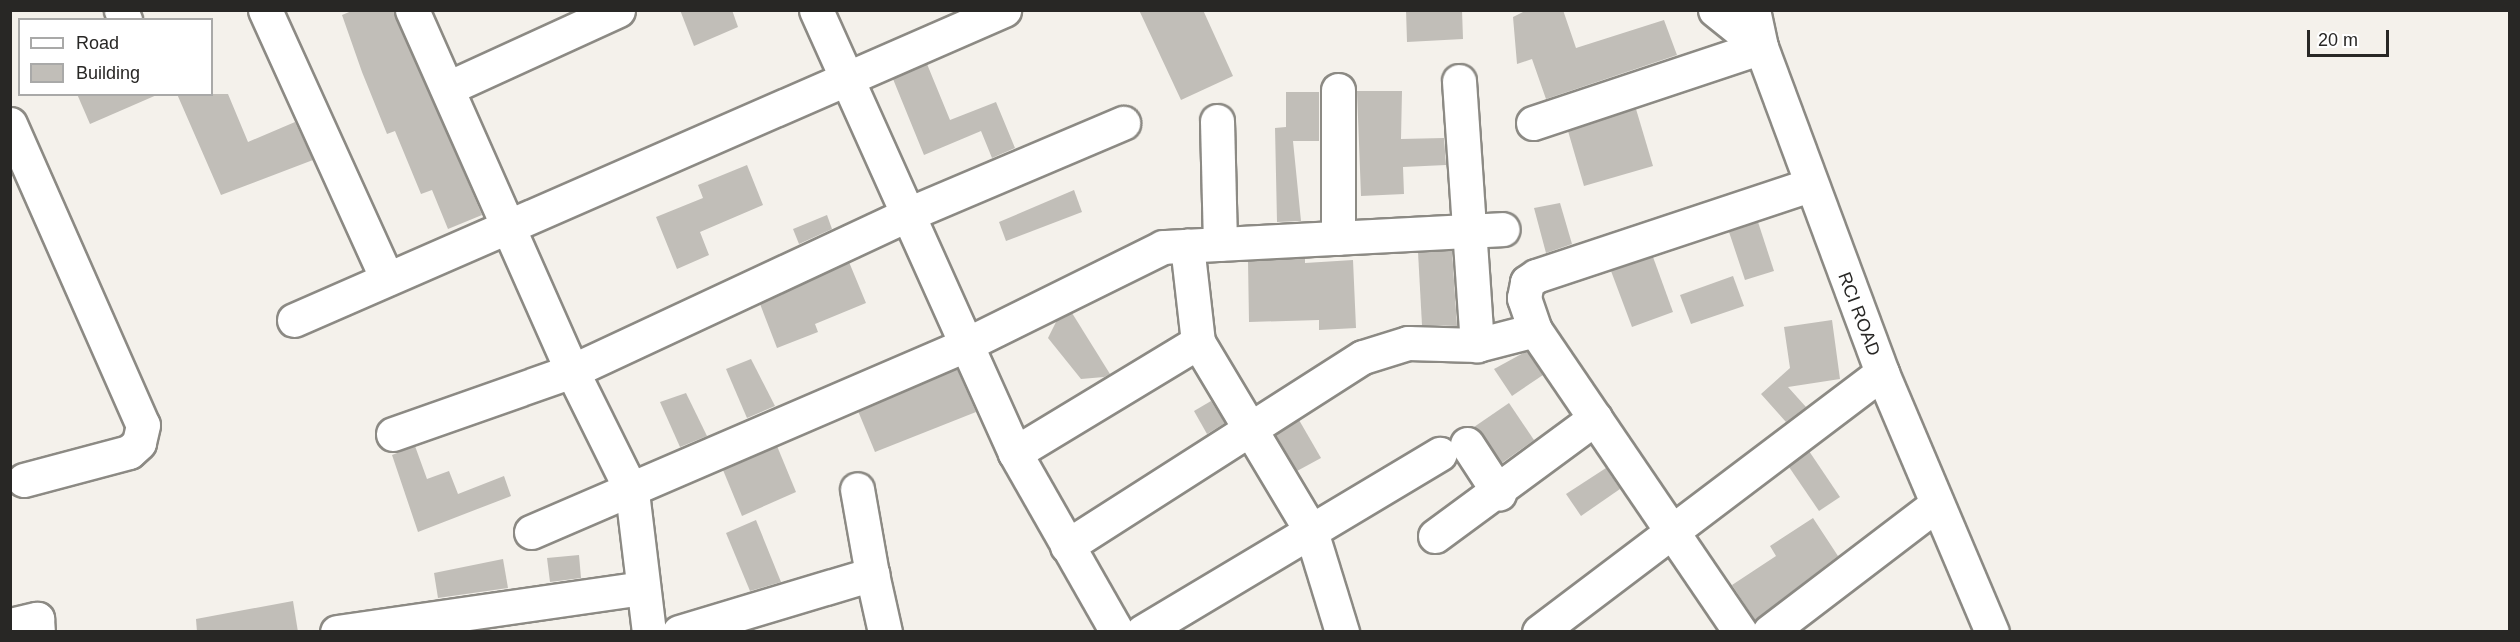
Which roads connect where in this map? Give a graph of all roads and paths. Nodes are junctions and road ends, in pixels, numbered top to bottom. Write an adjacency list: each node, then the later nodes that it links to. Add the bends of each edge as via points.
1 (265, 10): 24 (street)
2 (412, 10): 11 (street)
3 (618, 10): 11 (street)
4 (816, 10): 9 (street)
5 (1004, 10): 9 (street)
6 (1715, 10): 8 (street)
7 (1753, 10): 8 (street, RCI ROAD)
8 (1761, 47): 15 (street); 17 (street, RCI ROAD)
9 (846, 79): 18 (street); 19 (street)
10 (1459, 81): 20 (street)
11 (448, 88): 19 (street)
12 (1338, 90): 21 (street)
13 (1217, 122): 22 (street)
14 (1123, 123): 18 (street)
15 (1533, 123)
16 (10, 124): 36 (street, via 143,425 139,443 129,452)
17 (1810, 185): 26 (street, via 1536,276 1527,282 1524,298); 31 (street, RCI ROAD)
18 (906, 215): 28 (street); 30 (street)
19 (507, 226): 24 (street); 30 (street)
20 (1488, 229): 21 (street); 29 (street)
21 (1338, 238): 22 (street)
22 (1220, 244): 23 (street)
23 (1187, 246): 27 (street); 28 (street, via 1163,247)
24 (387, 279): 25 (street)
25 (294, 320)
26 (1535, 330): 29 (street); 32 (street)
27 (1198, 342): 33 (street); 35 (street)
28 (969, 343): 35 (street); 38 (street)
29 (1477, 345): 33 (street, via 1407,343 1386,348)
30 (572, 371): 34 (street); 38 (street)
31 (1882, 373): 40 (street, RCI ROAD); 43 (street)
32 (1595, 418): 39 (street); 43 (street)
33 (1252, 431): 41 (street); 45 (street)
34 (393, 434)
35 (1015, 453): 45 (street)
36 (24, 480)
37 (857, 489): 46 (street)
38 (632, 492): 42 (street); 47 (street)
39 (1499, 493): 41 (street, via 1454,449); 44 (street)
40 (1936, 505): 60 (street); 61 (street, RCI ROAD)
41 (1311, 531): 56 (street); 57 (street)
42 (531, 532)
43 (1674, 534): 58 (street); 59 (street)
44 (1435, 536)
45 (1067, 546): 55 (street)
46 (872, 574): 53 (street); 54 (street)
47 (641, 588): 49 (street); 52 (street)
48 (10, 625): 50 (street, via 37,619)
49 (373, 628): 51 (street)
50 (38, 632)
51 (337, 632)
52 (649, 632)
53 (679, 632)
54 (885, 632)
55 (1117, 632)
56 (1142, 632)
57 (1342, 632)
58 (1539, 632)
59 (1740, 632)
60 (1768, 632)
61 (1992, 632)

